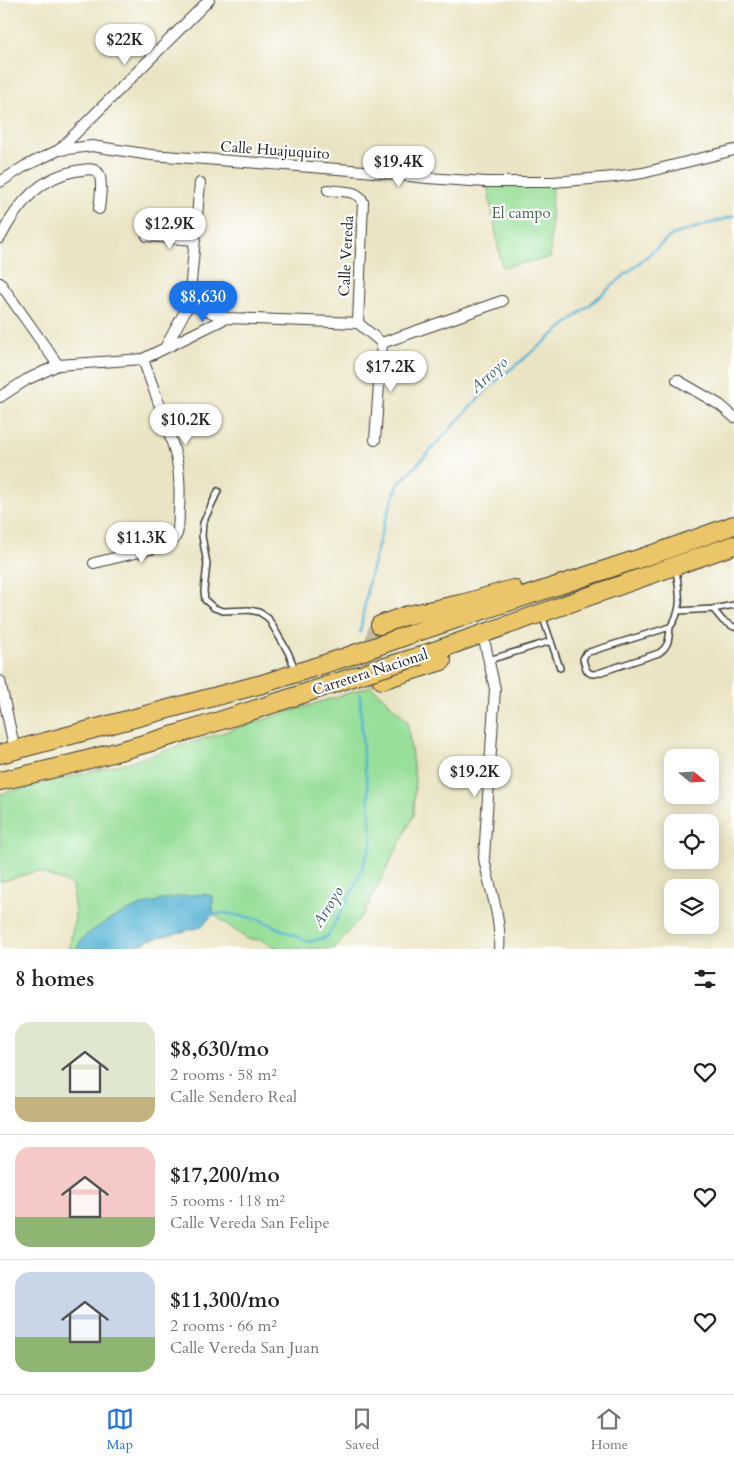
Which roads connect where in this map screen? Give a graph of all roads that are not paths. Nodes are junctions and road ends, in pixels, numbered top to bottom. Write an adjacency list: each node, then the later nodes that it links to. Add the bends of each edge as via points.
1 (209, 0): 2 (street)
2 (59, 150): 3 (street, Calle Huajuquito, via 92,146 159,156 486,182 553,182 614,177); 4 (street, Calle Huajuquito)
3 (734, 150)
4 (0, 182)
5 (200, 183): 10 (street)
6 (328, 190): 15 (street, Calle Vereda, via 353,193 363,202)
7 (100, 209): 9 (street, via 99,174 88,169 69,171 48,180 33,192 8,222)
8 (148, 236): 10 (street)
9 (0, 238)
10 (195, 240): 13 (street)
11 (0, 283): 19 (street)
12 (502, 300): 16 (street)
13 (189, 304): 14 (street); 17 (street)
14 (226, 318): 15 (street); 17 (street)
15 (358, 322): 16 (street)
16 (382, 344): 23 (street)
17 (165, 348): 18 (street)
18 (143, 359): 19 (street); 27 (street, via 177,462 180,489 178,530 171,543 164,546)
19 (58, 365): 21 (street)
20 (677, 380): 22 (street)
21 (0, 397)
22 (734, 417)
23 (375, 440)
24 (218, 491): 41 (lane, via 203,523 202,536 208,564 205,600 224,611 249,610 268,618)
25 (734, 525): 29 (highway, Carretera Nacional)
26 (734, 545): 28 (highway, Carretera Nacional)
27 (94, 563)
28 (675, 566): 32 (lane, via 680,595); 33 (highway, Carretera Nacional)
29 (538, 593): 35 (highway, via 514,589); 41 (highway, Carretera Nacional, bridge)
30 (734, 605): 31 (lane)
31 (713, 609): 32 (lane); 36 (lane, via 723,621)
32 (678, 611): 37 (lane)
33 (541, 612): 34 (highway, Carretera Nacional); 38 (lane)
34 (512, 623): 39 (highway); 45 (highway, Carretera Nacional, bridge, via 149,743)
35 (380, 625)
36 (734, 626)
37 (670, 627): 37 (lane, via 669,641 659,653 595,674 587,672 583,659 586,653)
38 (551, 641): 39 (lane); 40 (lane)
39 (487, 652): 42 (highway); 46 (street, via 495,689 484,858 499,919)
40 (560, 668)
41 (296, 673): 44 (highway, Carretera Nacional)
42 (382, 680)
43 (0, 681): 44 (street)
44 (7, 752)
45 (0, 781)
46 (500, 949)

